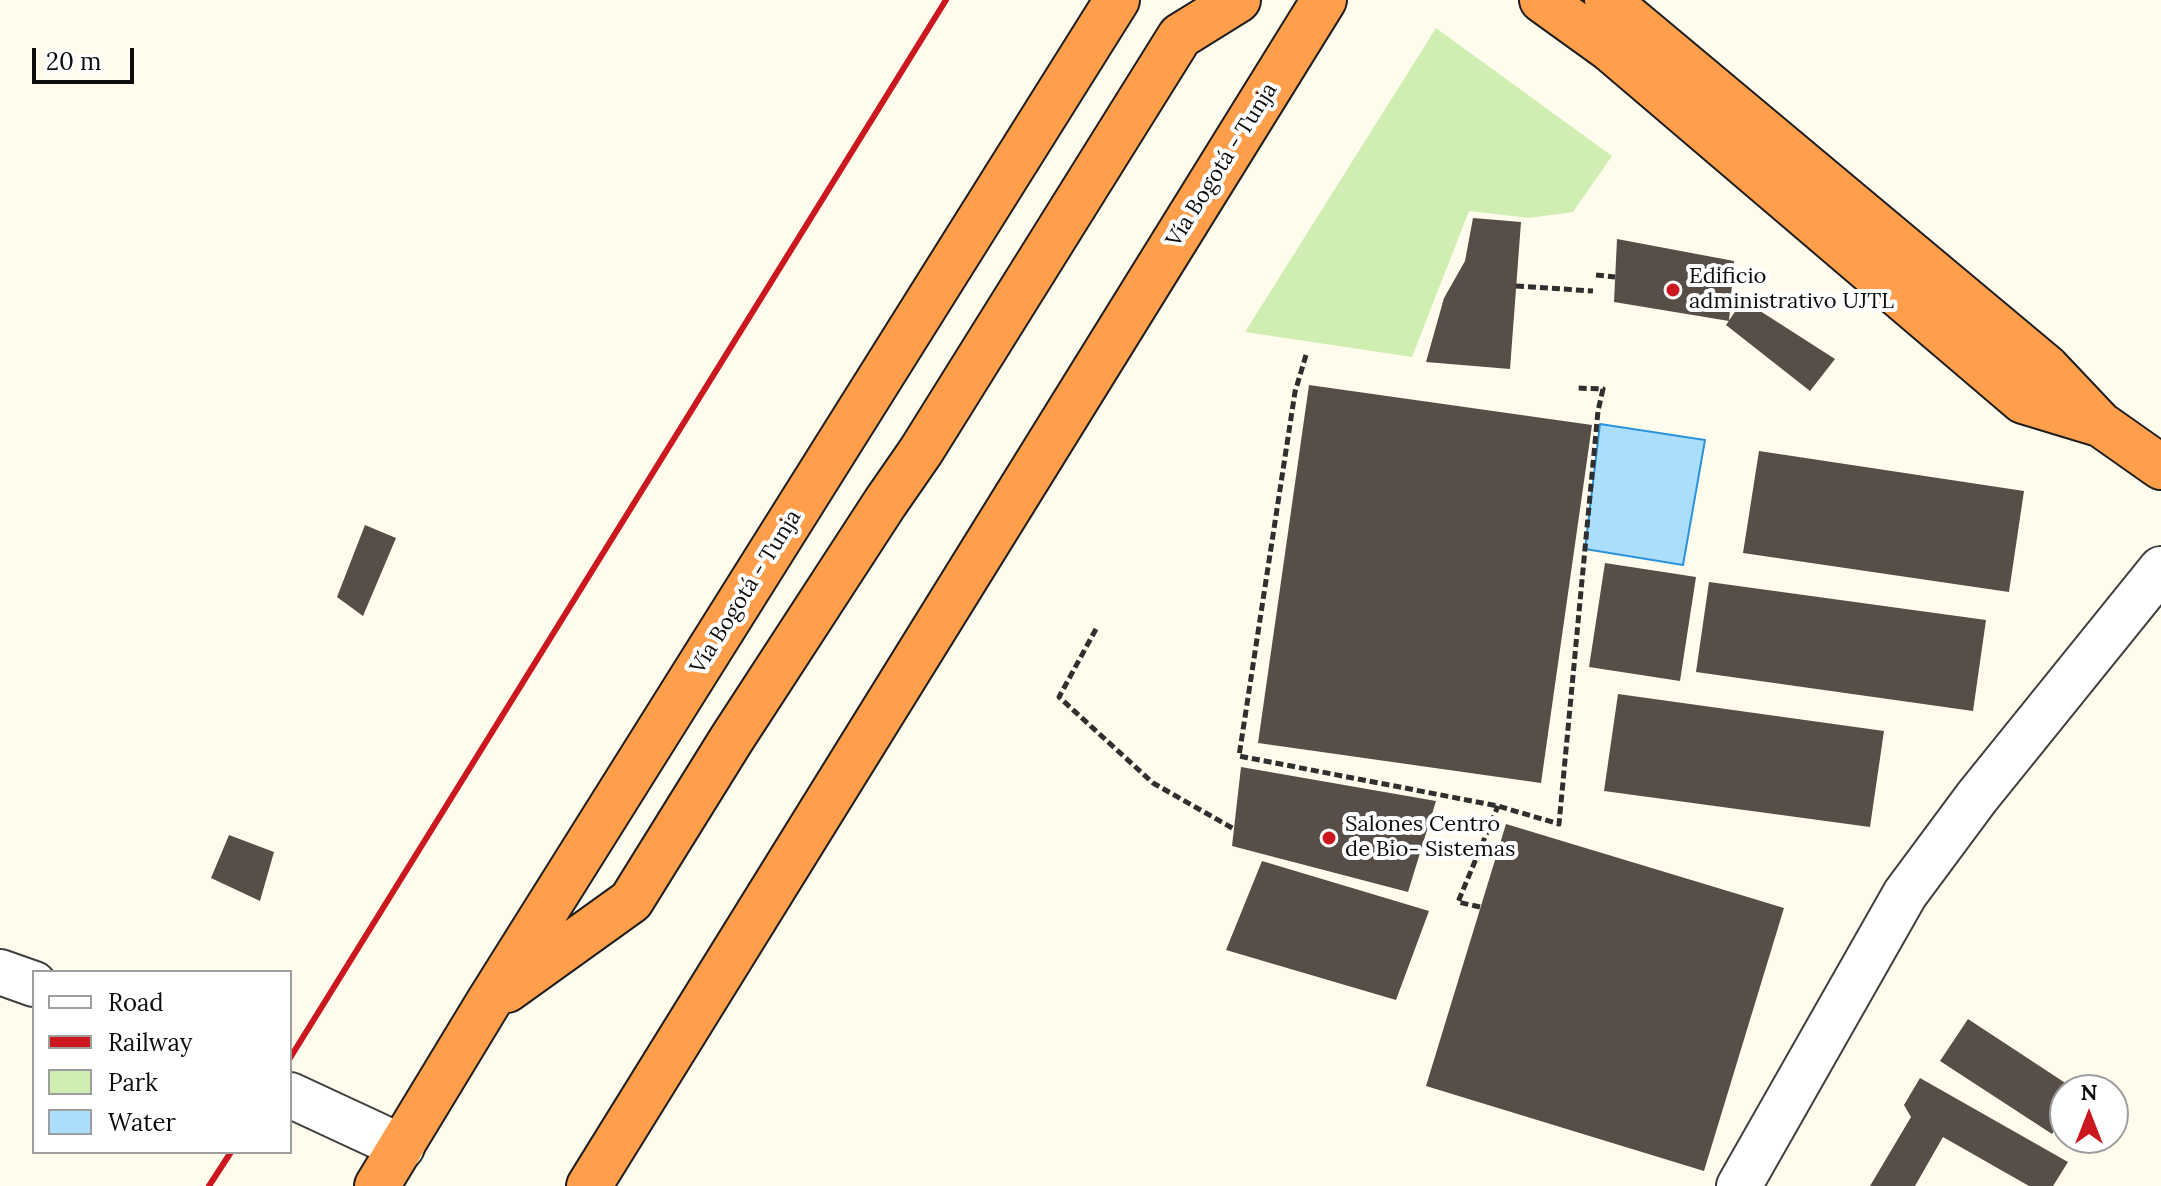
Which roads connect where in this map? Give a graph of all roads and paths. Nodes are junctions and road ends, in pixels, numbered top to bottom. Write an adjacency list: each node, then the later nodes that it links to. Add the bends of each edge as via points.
1 (1117, 0): 21 (highway, Vía Bogotá - Tunja)
2 (1238, 0): 21 (highway, via 1180,36 631,901)
3 (1324, 0): 25 (highway, Vía Bogotá - Tunja)
4 (1542, 0): 12 (highway, via 1610,49 2023,401)
5 (1607, 0): 12 (highway, via 2047,368)
6 (1596, 275): 7 (path)
7 (1615, 277)
8 (1516, 286): 9 (path)
9 (1593, 291)
10 (1306, 355): 16 (path, via 1295,392 1239,756)
11 (1576, 388): 16 (path, via 1603,389 1559,824)
12 (2100, 424): 13 (highway)
13 (2161, 467)
14 (2161, 569): 26 (street, via 1905,894)
15 (1096, 629): 17 (path, via 1059,697 1153,783)
16 (1498, 806): 18 (path, via 1458,902)
17 (1234, 829)
18 (1480, 907)
19 (0, 972): 20 (street)
20 (32, 983)
21 (488, 1003): 23 (highway, Vía Bogotá - Tunja)
22 (292, 1096): 23 (street)
23 (402, 1147): 24 (highway, Vía Bogotá - Tunja)
24 (377, 1186)
25 (589, 1186)
26 (1739, 1186)

